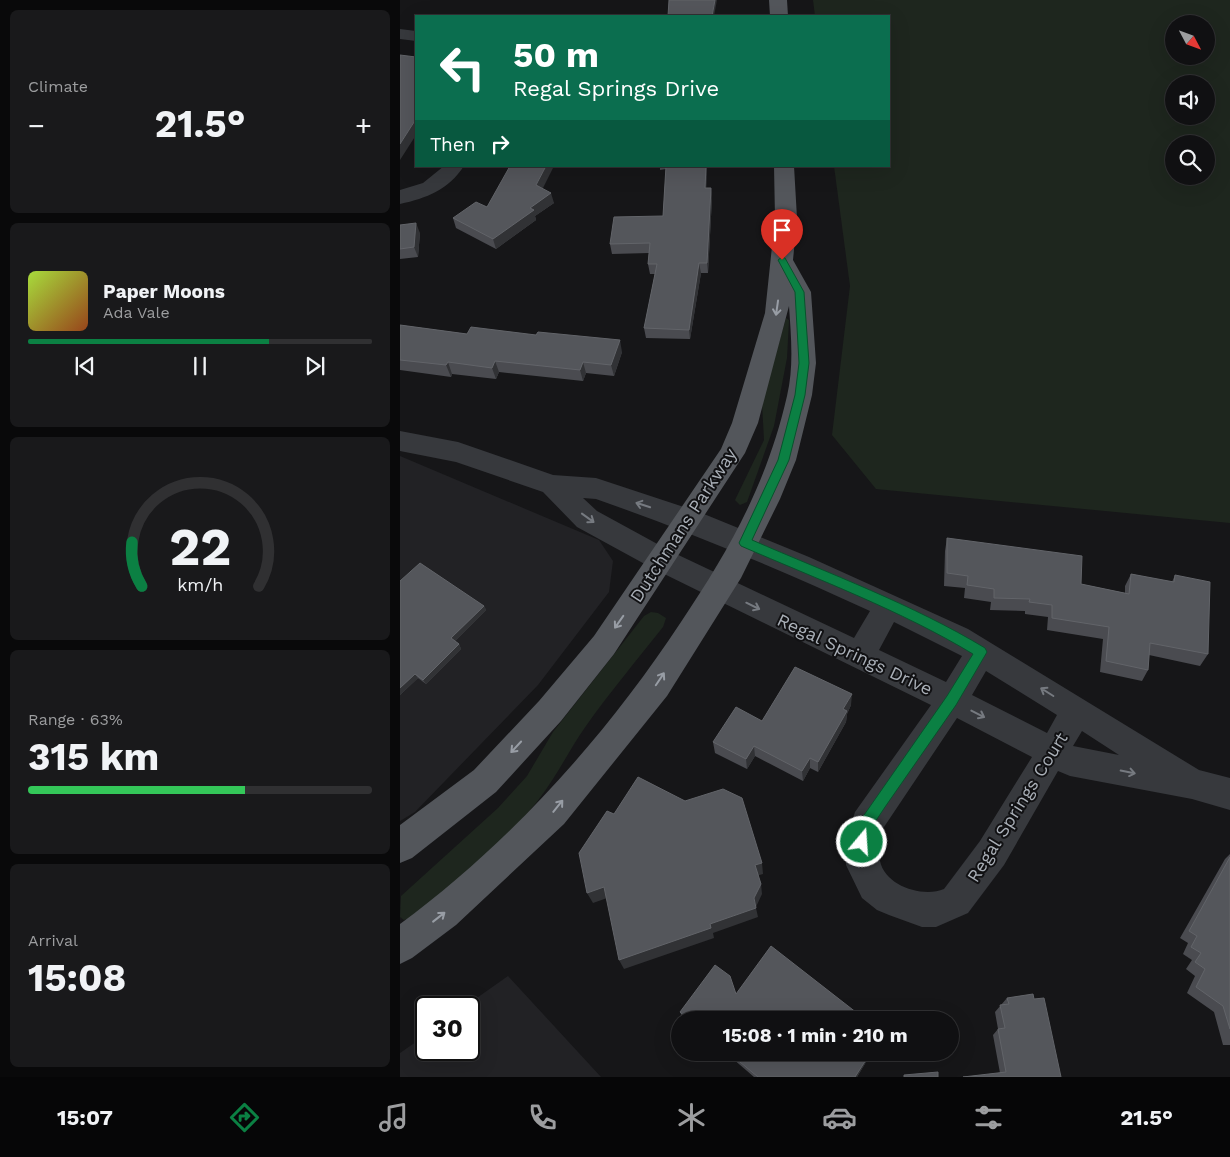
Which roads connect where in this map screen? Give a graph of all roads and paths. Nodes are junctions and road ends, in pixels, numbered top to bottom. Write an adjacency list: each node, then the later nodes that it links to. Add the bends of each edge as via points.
1 (778, 0): 2 (main road)
2 (779, 15)
3 (400, 34): 4 (street)
4 (415, 36)
5 (453, 167): 7 (street, via 441,182)
6 (784, 167): 8 (main road, Dutchmans Parkway, via 786,218)
7 (400, 197)
8 (782, 260): 11 (main road, Dutchmans Parkway, one-way to 11, via 777,313 744,422 732,453); 12 (main road, via 800,292 804,363 800,395 784,460)
9 (400, 440): 10 (street, via 458,452)
10 (552, 485): 11 (street, Regal Springs Drive, one-way to 10, via 596,489); 13 (street, Regal Springs Drive, one-way to 13, via 587,519)
11 (689, 520): 12 (street, Regal Springs Drive); 13 (main road, Dutchmans Parkway)
12 (745, 543): 14 (main road); 15 (street, Regal Springs Drive)
13 (662, 560): 14 (street, Regal Springs Drive); 23 (main road, Dutchmans Parkway, one-way to 23, via 604,645 550,711 484,781)
14 (719, 589): 17 (street, Regal Springs Drive, one-way to 17); 24 (main road, one-way to 14, via 444,913 552,813 656,686)
15 (888, 605): 16 (street, Regal Springs Drive); 17 (street)
16 (980, 652): 18 (street, Regal Springs Court); 19 (street, Regal Springs Drive, one-way to 16)
17 (860, 656): 18 (street, Regal Springs Drive)
18 (952, 700): 20 (street, Regal Springs Drive, one-way to 20); 20 (street, Regal Springs Court, via 867,823 862,842 863,865 874,886 889,898 922,910 936,910 956,900 992,853)
19 (1077, 711): 20 (street, Regal Springs Court); 21 (street, Regal Springs Drive)
20 (1052, 752): 21 (street, Regal Springs Drive, one-way to 21, via 1070,761)
21 (1192, 784): 22 (street, Regal Springs Drive)
22 (1230, 794)
23 (400, 846)
24 (400, 946)

